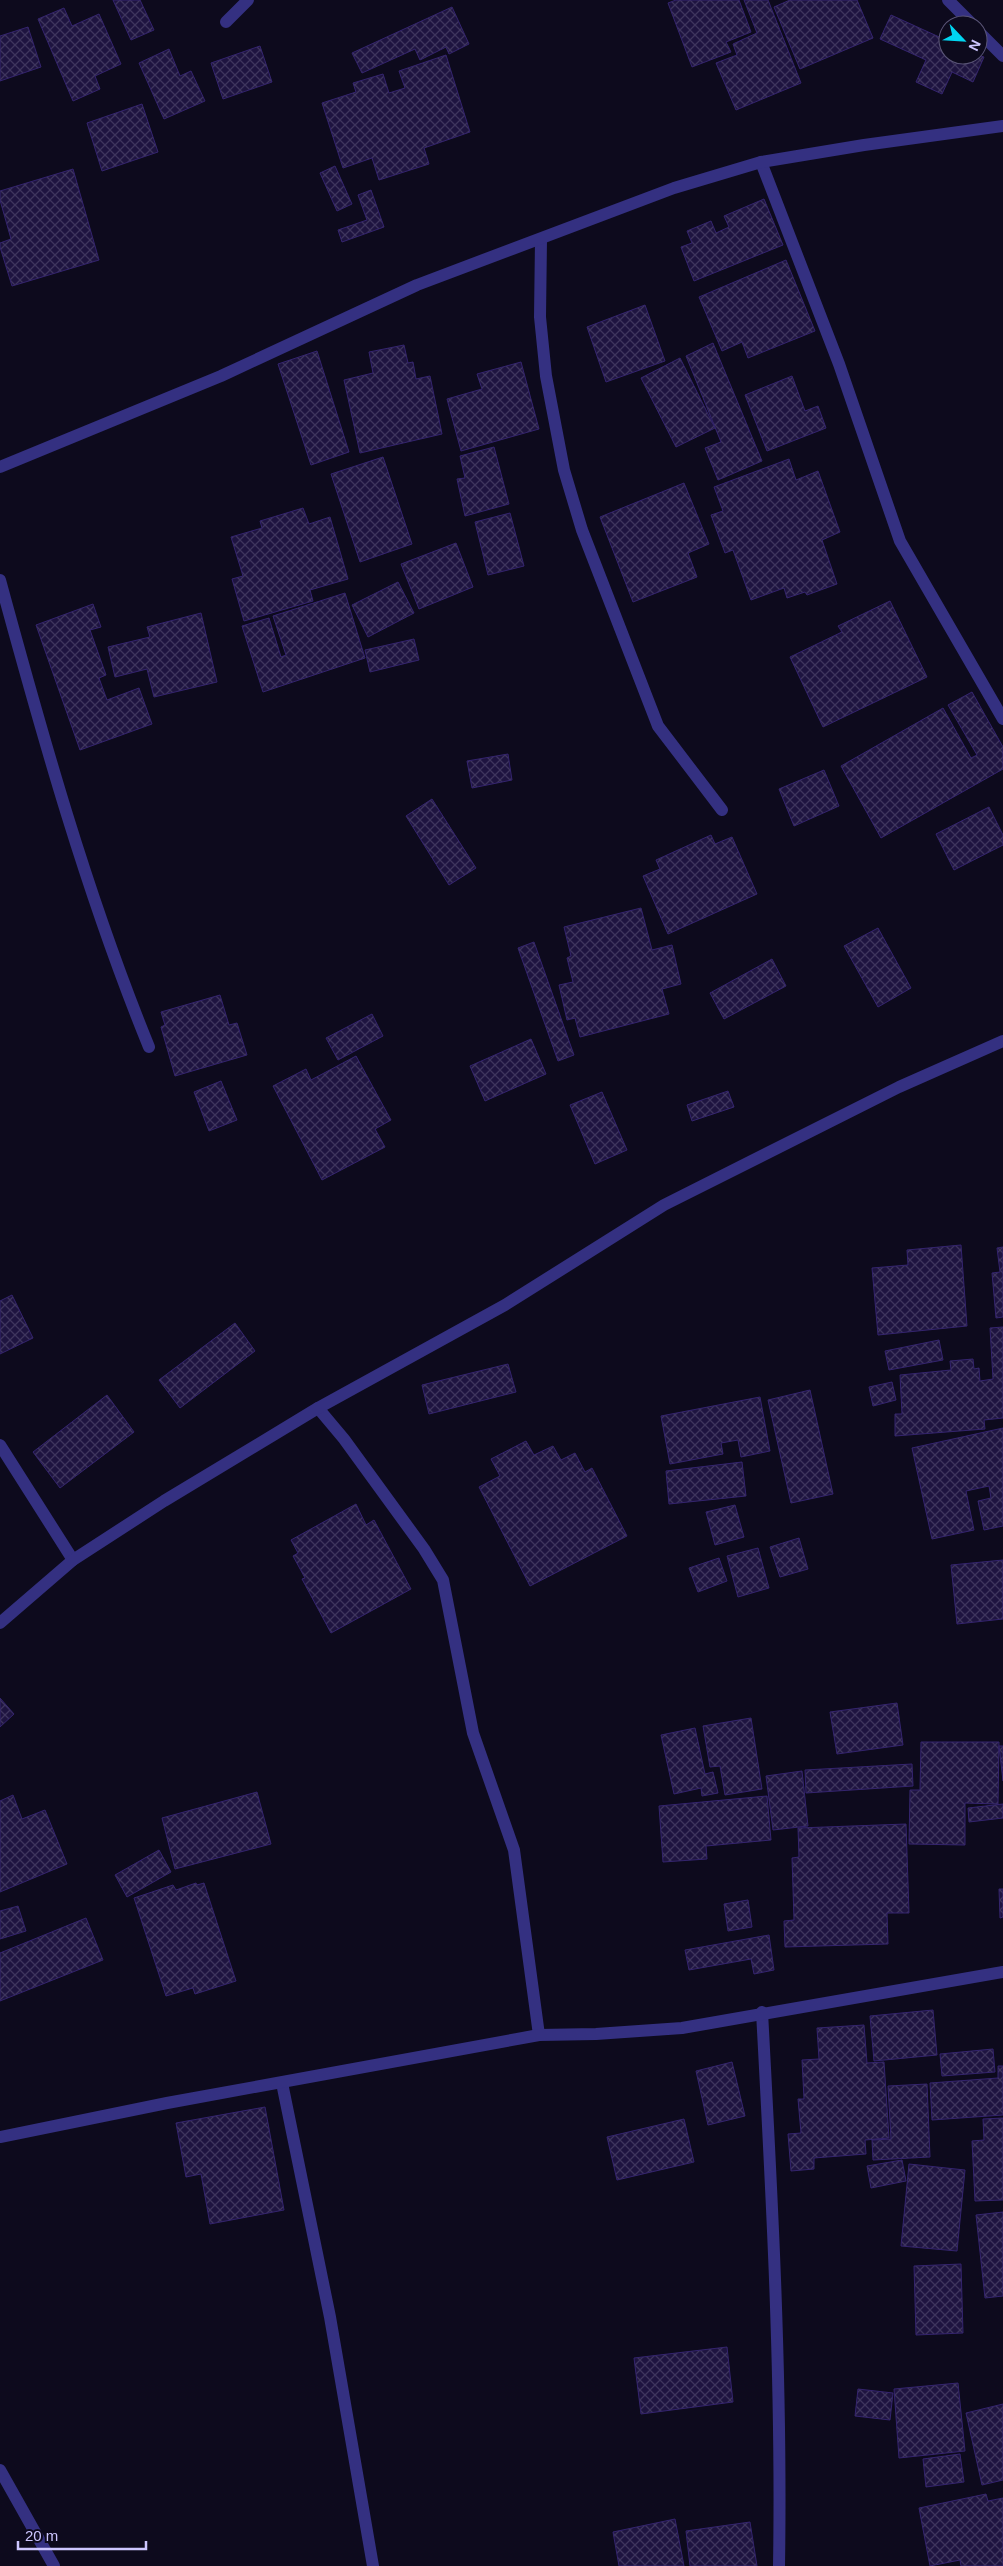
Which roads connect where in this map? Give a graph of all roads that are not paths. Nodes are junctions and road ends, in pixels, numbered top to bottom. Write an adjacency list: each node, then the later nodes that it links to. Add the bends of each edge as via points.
1 (248, 0): 4 (street)
2 (948, 0): 3 (street)
3 (963, 15)
4 (226, 22)
5 (988, 41): 6 (street)
6 (1003, 56)
7 (1003, 126): 8 (street)
8 (761, 162): 9 (street, via 674,188); 12 (street, via 839,364 900,541)
9 (541, 240): 10 (street, via 417,285 221,376); 13 (street, via 540,317 546,376 564,470 582,530 658,726)
10 (0, 467)
11 (0, 580): 15 (street, via 45,746 91,892)
12 (1003, 719)
13 (722, 810)
14 (1003, 1041): 16 (street, via 899,1087 664,1206 505,1306)
15 (149, 1047)
16 (318, 1408): 18 (street); 22 (street, via 424,1548 443,1580 473,1733 514,1850)
17 (0, 1445): 18 (street)
18 (73, 1560): 19 (street)
19 (0, 1623)
20 (1003, 1972): 21 (street)
21 (762, 2012): 22 (street, via 682,2028); 28 (street, via 773,2200)
22 (539, 2035): 23 (street)
23 (282, 2084): 24 (street, via 167,2103); 27 (street, via 330,2317)
24 (0, 2137)
25 (0, 2470): 26 (street)
26 (54, 2566)
27 (373, 2566)
28 (779, 2566)

